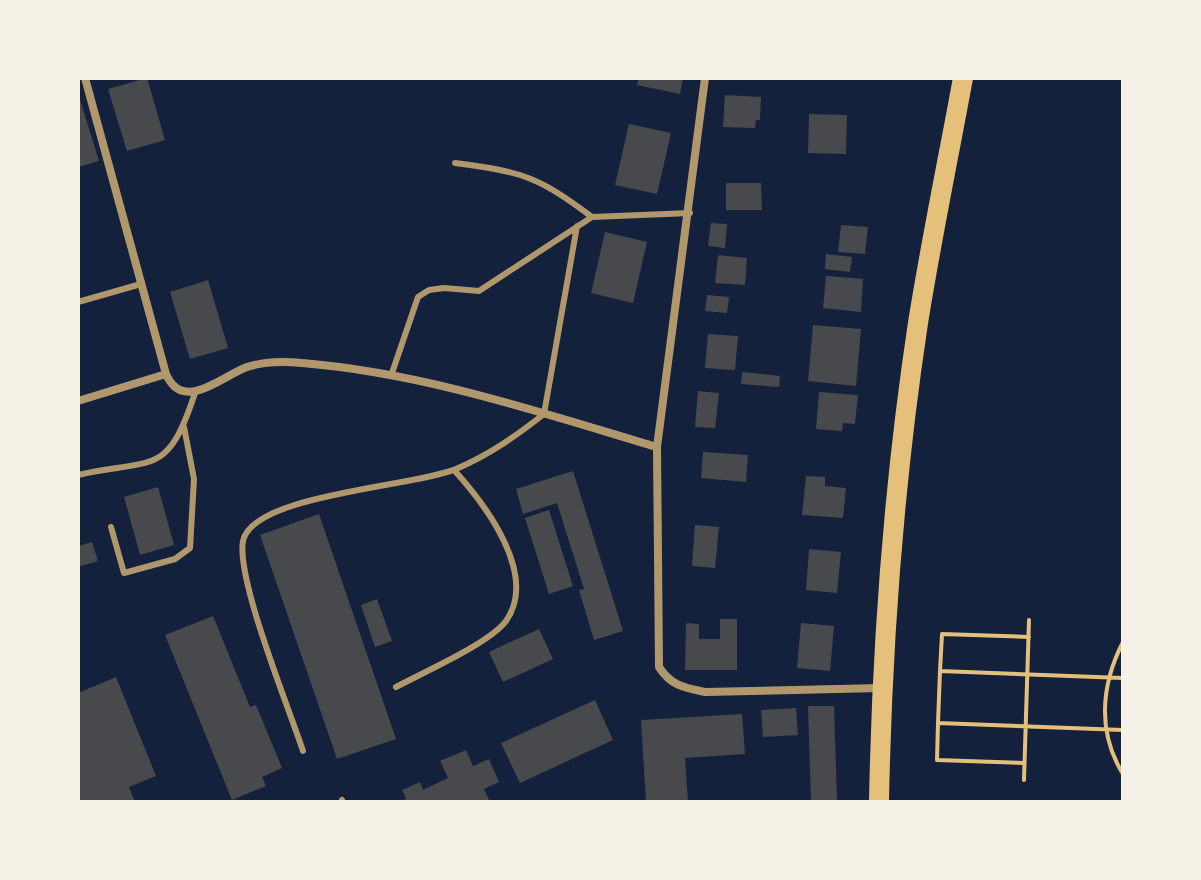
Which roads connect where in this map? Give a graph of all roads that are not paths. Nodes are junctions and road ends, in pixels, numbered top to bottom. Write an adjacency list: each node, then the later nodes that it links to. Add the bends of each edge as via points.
1 (85, 78): 8 (street)
2 (705, 78): 5 (street)
3 (963, 78): 21 (main road, via 918,323 895,502)
4 (455, 163): 6 (lane, via 516,171 550,186)
5 (690, 213): 6 (lane); 16 (street)
6 (592, 217): 7 (lane)
7 (577, 226): 10 (lane, via 479,291 444,288 418,297); 14 (lane)
8 (141, 284): 9 (lane); 11 (street)
9 (78, 302)
10 (392, 373): 12 (street, via 273,361); 14 (street)
11 (166, 374): 12 (street, via 172,388); 13 (street)
12 (195, 393): 15 (lane)
13 (78, 401)
14 (544, 414): 16 (street); 17 (lane, via 506,444)
15 (184, 427): 18 (lane, via 163,459); 19 (lane, via 194,479 190,548 175,559 124,573)
16 (657, 447): 21 (street, via 657,649 667,679 705,692)
17 (454, 470): 20 (lane, via 488,508 513,568 515,600 505,622 487,637); 22 (lane, via 285,505 249,528 243,541 244,575)
18 (78, 475)
19 (111, 527)
20 (396, 687)
21 (881, 688): 23 (main road)
22 (303, 751)
23 (879, 802)

